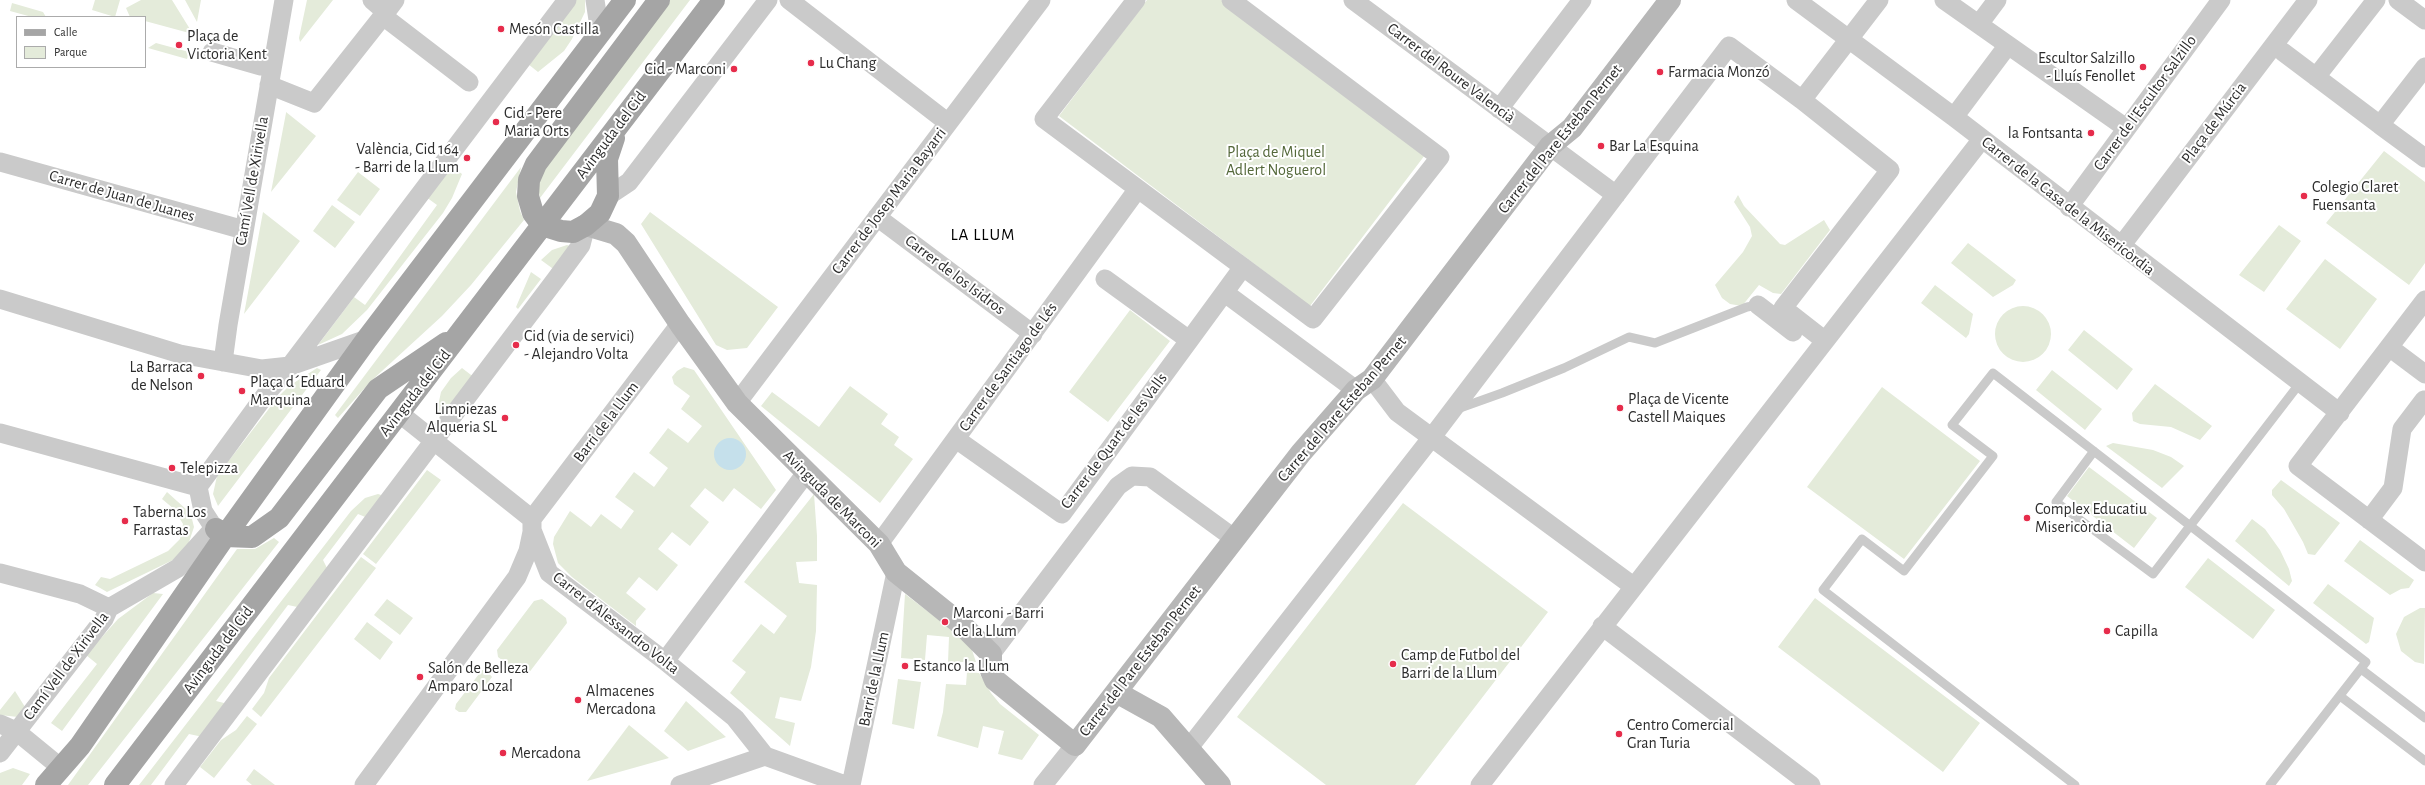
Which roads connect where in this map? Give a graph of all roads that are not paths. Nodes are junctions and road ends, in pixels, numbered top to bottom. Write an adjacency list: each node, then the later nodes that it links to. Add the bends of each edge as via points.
1 (284, 0): 35 (street, Camí Vell de Xirivella)
2 (566, 0): 70 (street)
3 (595, 0): 26 (street)
4 (625, 0): 26 (main road)
5 (659, 0): 52 (main road, via 536,164 529,180 528,196 533,213)
6 (714, 0): 41 (main road, Avinguda del Cid)
7 (768, 0): 49 (street, via 629,182)
8 (789, 0): 39 (street)
9 (1041, 0): 39 (street, Carrer de Josep Maria Bayarri)
10 (1136, 0): 47 (street, via 1044,119)
11 (1231, 0): 56 (street, via 1440,157 1313,319)
12 (1353, 0): 37 (street, Carrer del Roure Valencià)
13 (1582, 0): 37 (street)
14 (1670, 0): 44 (street, Carrer del Pare Esteban Pernet, via 1572,128)
15 (1796, 0): 27 (street, Carrer de la Casa de la Misericòrdia)
16 (1879, 0): 27 (street)
17 (1944, 0): 25 (street)
18 (1997, 0): 25 (street)
19 (2308, 0): 55 (street, Plaça de Múrcia)
20 (2376, 0): 33 (street)
21 (2398, 0): 24 (street)
22 (2217, 1): 42 (street, Carrer de l'Escultor Salzillo)
23 (384, 7): 34 (street); 35 (street, via 314,103)
24 (2425, 20)
25 (1979, 24): 28 (street)
26 (600, 33): 65 (main road)
27 (1849, 40): 36 (street); 38 (street, Carrer de la Casa de la Misericòrdia)
28 (2008, 45): 38 (street); 42 (street)
29 (212, 52): 31 (street)
30 (2283, 52): 33 (street)
31 (261, 66)
32 (2425, 67): 40 (street)
33 (2316, 77): 40 (street)
34 (469, 82)
35 (269, 85): 54 (street, Camí Vell de Xirivella)
36 (1802, 100): 48 (street, via 1729,46); 67 (street, via 1890,170 1783,308)
37 (1500, 109): 44 (street, Carrer del Roure Valencià)
38 (1954, 117): 43 (street, Carrer de la Casa de la Misericòrdia)
39 (947, 122): 51 (street, Carrer de Josep Maria Bayarri)
40 (2380, 125): 45 (street)
41 (617, 128): 49 (main road, via 607,159); 52 (main road, Avinguda del Cid)
42 (2126, 128): 50 (street, Carrer de l'Escultor Salzillo)
43 (1982, 139): 50 (street, Carrer de la Casa de la Misericòrdia); 67 (street)
44 (1550, 146): 48 (street, Carrer del Roure Valencià); 73 (street, Carrer del Pare Esteban Pernet)
45 (2425, 158)
46 (0, 162): 54 (street, Carrer de Juan de Juanes)
47 (1137, 190): 56 (street); 64 (street, Carrer de Santiago de Lés)
48 (1616, 195): 79 (street)
49 (608, 196): 53 (main road, via 600,213)
50 (2069, 206): 55 (street, Carrer de la Casa de la Misericòrdia)
51 (877, 217): 64 (street, Carrer de los Isidros); 75 (street, Carrer de Josep Maria Bayarri)
52 (542, 225): 53 (main road, via 561,232 573,232); 63 (main road, Avinguda del Cid)
53 (586, 225): 62 (street, Avinguda de Marconi, via 616,234 626,243); 81 (street, via 581,245)
54 (244, 230): 69 (street, Camí Vell de Xirivella)
55 (2121, 246): 72 (street, Carrer de la Casa de la Misericòrdia)
56 (1243, 267): 58 (street, Carrer de Quart de les Valls)
57 (1105, 279): 66 (street)
58 (1225, 293): 66 (street, Carrer de Quart de les Valls); 73 (street)
59 (0, 299): 69 (street, via 180,354)
60 (2425, 300): 68 (street)
61 (1758, 305): 67 (street); 79 (lane, via 1655,343 1629,337 1502,393 1466,404 1456,410)
62 (680, 324): 75 (street, Avinguda de Marconi); 86 (street, Barri de la Llum)
63 (462, 332): 76 (main road, Avinguda del Cid); 88 (main road, via 378,388 279,518 252,537)
64 (1033, 334): 80 (street, Carrer de Santiago de Lés)
65 (367, 339): 70 (street); 88 (main road)
66 (1189, 340): 80 (street, Carrer de Quart de les Valls, via 1062,514)
67 (1820, 345): 96 (street)
68 (2389, 347): 71 (street); 77 (street)
69 (223, 362): 70 (street, via 262,369)
70 (290, 366): 84 (street, via 266,394)
71 (2425, 374)
72 (2300, 383): 77 (street, Carrer de la Casa de la Misericòrdia); 87 (lane)
73 (1364, 385): 79 (street); 89 (street, Carrer del Pare Esteban Pernet, via 1301,453)
74 (2424, 400): 85 (street, via 2402,429 2393,488)
75 (738, 403): 83 (street, Avinguda de Marconi)
76 (399, 413): 81 (street, Carrer d'Alessandro Volta); 113 (main road, Avinguda del Cid)
77 (2340, 413): 85 (street, via 2298,466)
78 (0, 433): 84 (street)
79 (1432, 437): 96 (street); 107 (street)
80 (956, 439): 90 (street, Carrer de Santiago de Lés)
81 (433, 440): 86 (street, Carrer d'Alessandro Volta); 114 (street)
82 (2094, 451): 87 (lane); 87 (lane, via 2056,502 2153,574); 123 (lane, via 1993,373 1952,425 1993,456 1904,571 1862,539 1823,590)
83 (806, 473): 90 (street, Avinguda de Marconi); 100 (street)
84 (198, 487): 88 (street, via 203,511)
85 (2369, 520): 91 (street)
86 (532, 524): 94 (street, Carrer d'Alessandro Volta); 95 (street, via 528,551)
87 (2190, 526): 101 (lane, via 2366,662)
88 (220, 532): 97 (street, Camí Vell de Xirivella, via 178,568); 111 (main road, via 80,746)
89 (1235, 538): 99 (street, Carrer de Quart de les Valls, via 1150,477 1132,476 1118,486); 102 (street, Carrer del Pare Esteban Pernet)
90 (879, 544): 92 (street, Avinguda de Marconi)
91 (2425, 562)
92 (896, 572): 99 (street, Avinguda de Marconi, via 962,625); 118 (street, Barri de la Llum)
93 (0, 573): 97 (street, via 80,594)
94 (549, 573): 95 (street, via 538,570); 100 (street, Carrer d'Alessandro Volta)
95 (517, 577): 115 (street)
96 (1633, 586): 98 (street)
97 (110, 608): 105 (street, Camí Vell de Xirivella, via 104,619)
98 (1602, 626): 121 (street); 122 (street)
99 (990, 654): 106 (street, via 991,671 995,680)
100 (664, 661): 109 (street, Carrer d'Alessandro Volta, via 735,718)
101 (2361, 669): 103 (lane); 104 (lane)
102 (1116, 692): 106 (street, Carrer del Pare Esteban Pernet); 107 (street, via 1161,717)
103 (2340, 696): 110 (lane); 124 (lane)
104 (2425, 718)
105 (8, 727): 108 (street, Camí Vell de Xirivella); 111 (street)
106 (1075, 744): 119 (street)
107 (1188, 749): 120 (street)
108 (0, 753)
109 (765, 756): 116 (street); 117 (street)
110 (2425, 761)
111 (60, 767): 112 (main road)
112 (46, 785)
113 (115, 785)
114 (174, 785)
115 (364, 785)
116 (680, 785)
117 (845, 785)
118 (851, 785)
119 (1043, 785)
120 (1220, 785)
121 (1480, 785)
122 (1812, 785)
123 (2076, 785)
124 (2270, 785)

